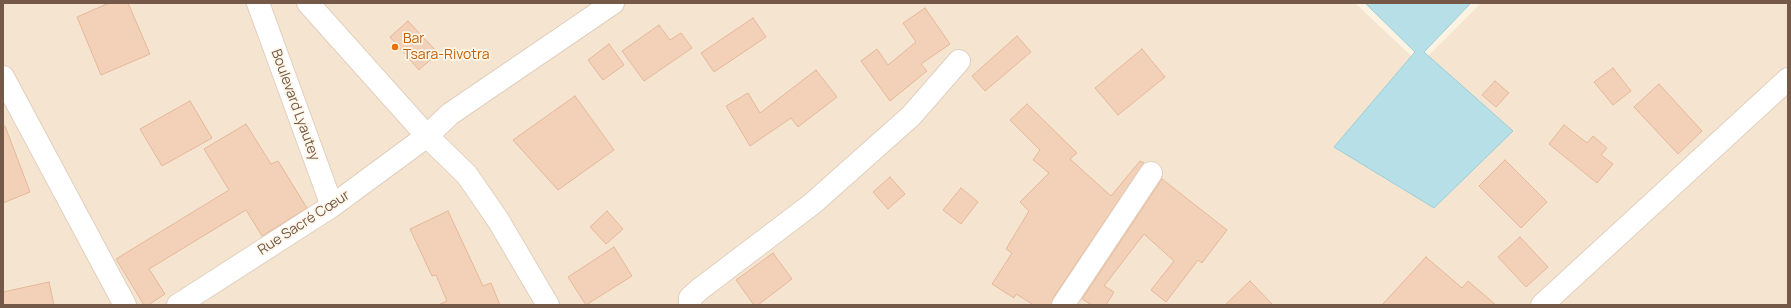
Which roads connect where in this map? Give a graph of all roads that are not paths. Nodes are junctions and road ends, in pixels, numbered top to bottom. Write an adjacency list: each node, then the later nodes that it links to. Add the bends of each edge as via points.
1 (258, 3): 9 (street, Boulevard Lyautey)
2 (308, 3): 7 (street)
3 (613, 3): 7 (street, Rue Sacré Cœur, via 450,114)
4 (959, 61): 13 (street, via 911,116 812,204 700,289 690,298)
5 (3, 76): 10 (street)
6 (1788, 79): 15 (street)
7 (427, 136): 9 (street, Rue Sacré Cœur); 12 (street, via 467,175 498,220)
8 (1151, 173): 14 (street)
9 (332, 206): 11 (street, Rue Sacré Cœur)
10 (125, 305)
11 (178, 305)
12 (548, 305)
13 (690, 305)
14 (1063, 305)
15 (1542, 305)

